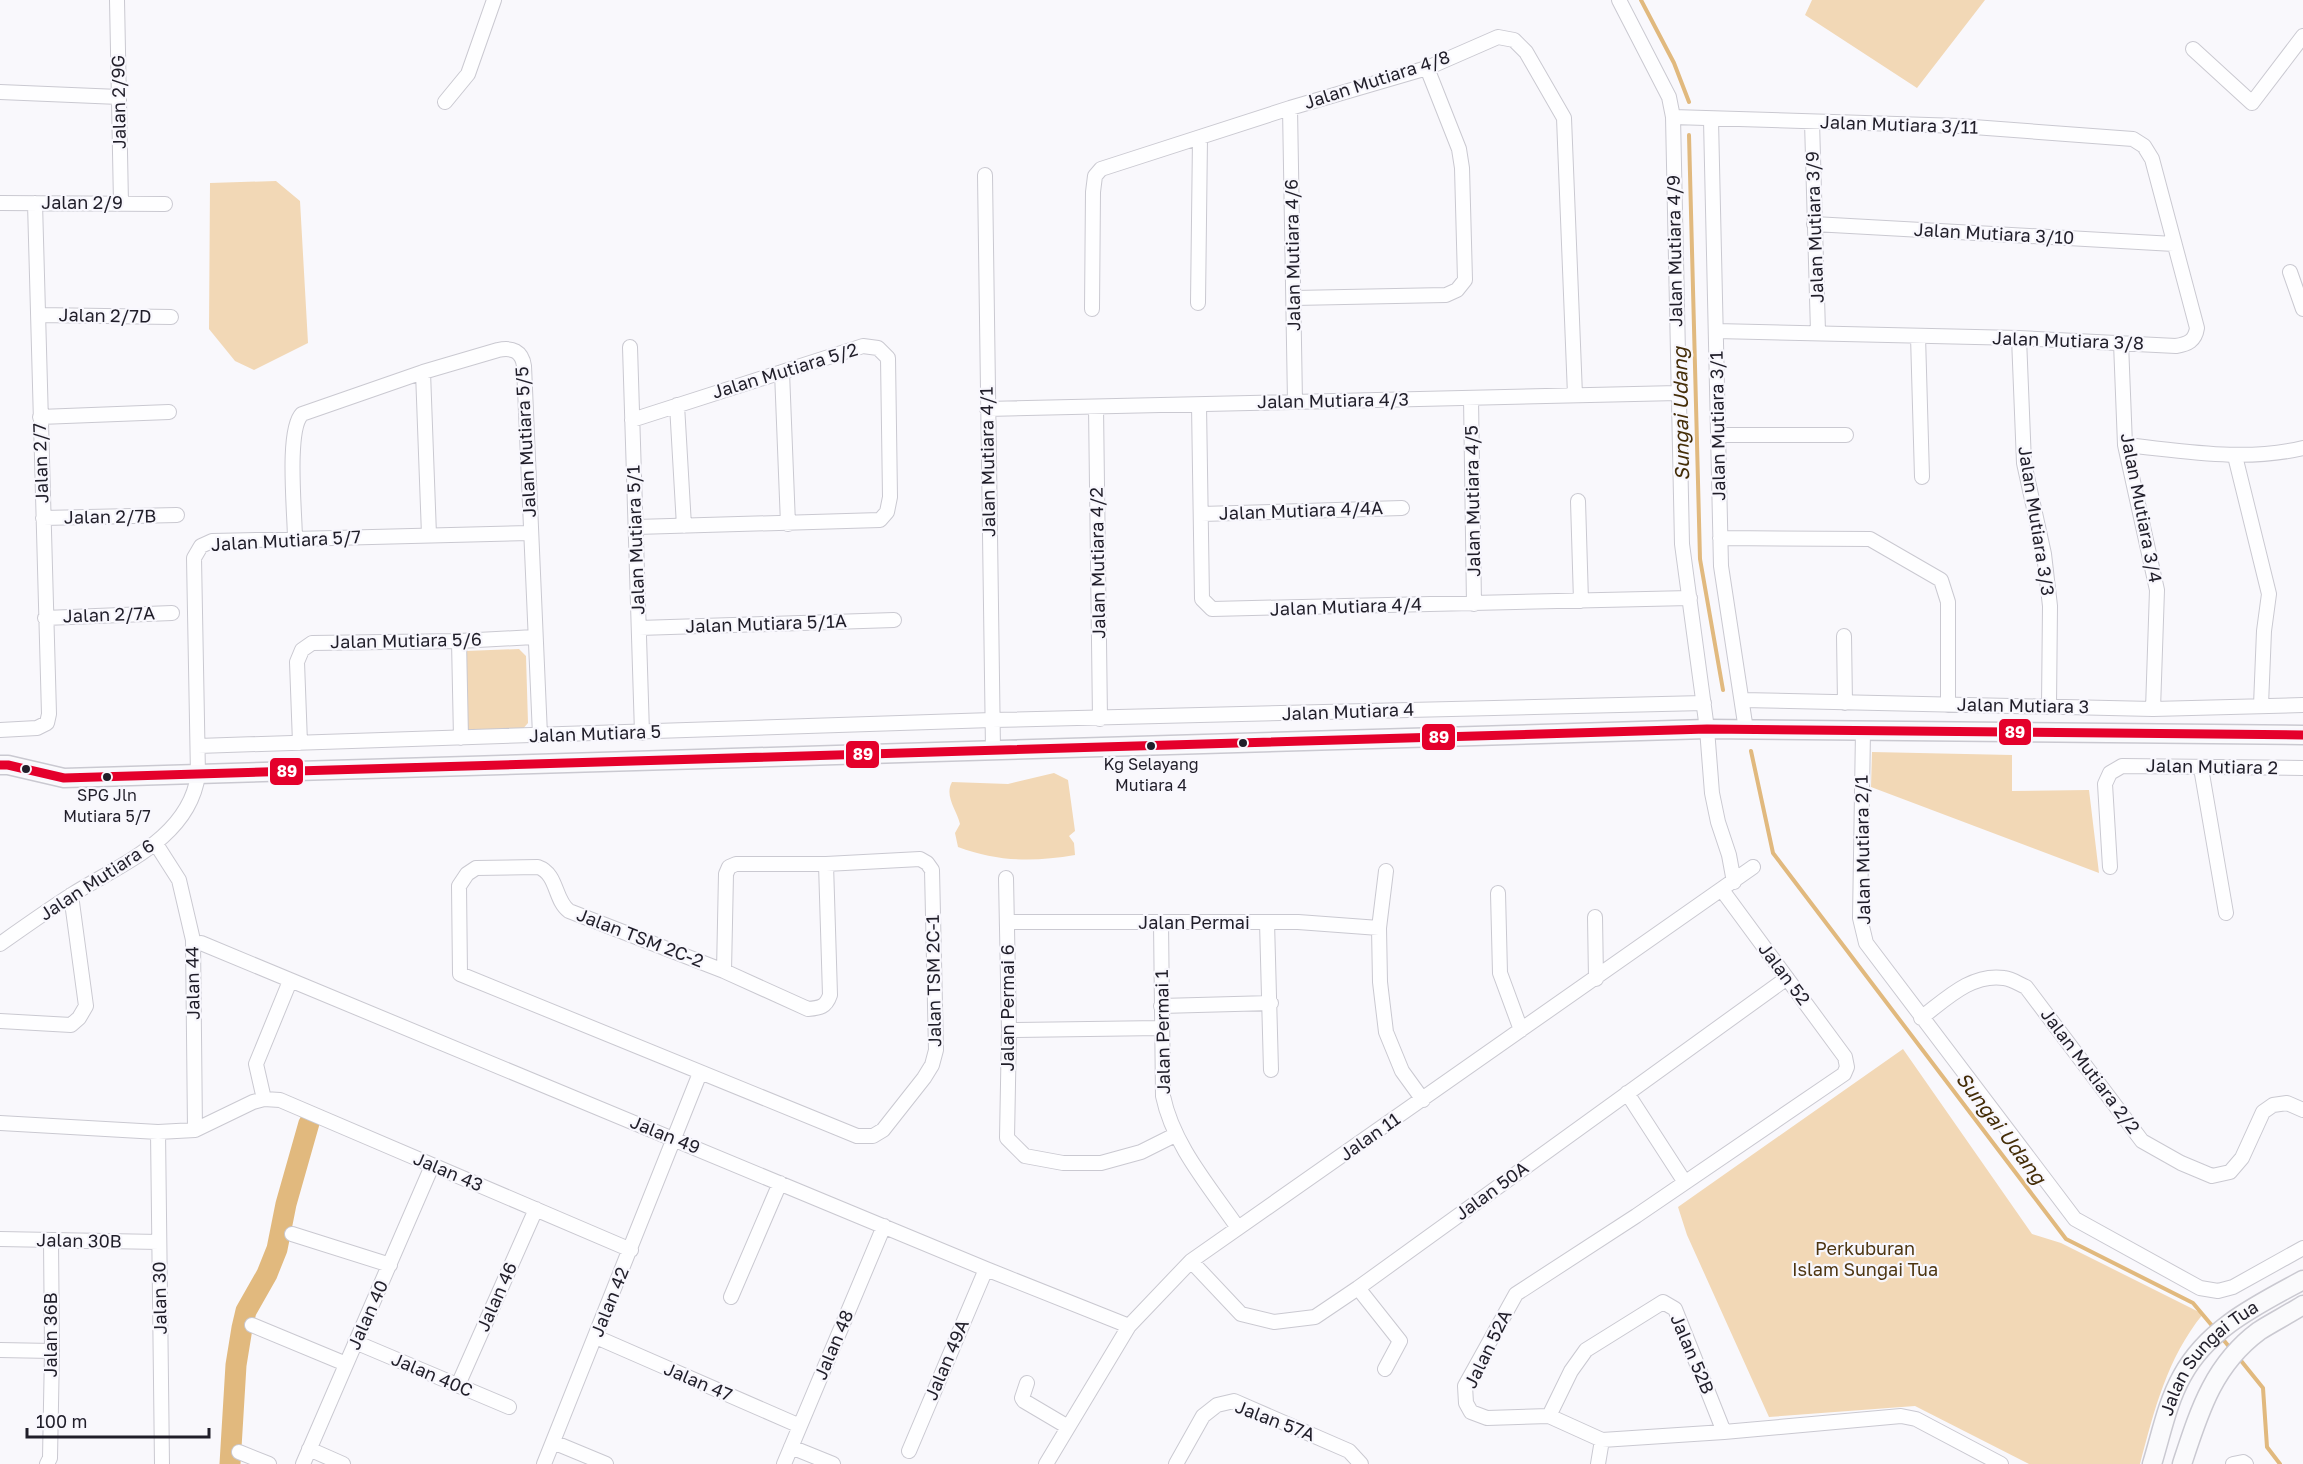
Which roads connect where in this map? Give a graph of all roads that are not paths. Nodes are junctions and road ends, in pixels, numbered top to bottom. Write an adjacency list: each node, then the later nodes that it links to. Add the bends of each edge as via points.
1 (117, 0): 8 (street, Jalan 2/9G)
2 (494, 0): 9 (street, via 468,74)
3 (1619, 0): 11 (street, Jalan Mutiara 4/9, via 1669,98)
4 (2303, 36): 5 (street, via 2252,104)
5 (2193, 49)
6 (1427, 68): 10 (street, Jalan Mutiara 4/8); 24 (street, via 1459,148 1465,280 1446,295); 39 (street, Jalan Mutiara 4/8, via 1498,37 1514,40 1526,52 1564,118)
7 (0, 92): 8 (street)
8 (119, 97): 19 (street, Jalan 2/9G)
9 (445, 102)
10 (1290, 108): 14 (street, Jalan Mutiara 4/8); 24 (street, Jalan Mutiara 4/6)
11 (1673, 117): 12 (street, Jalan Mutiara 3/11); 38 (street, Jalan Mutiara 4/9)
12 (1711, 120): 13 (street, Jalan Mutiara 3/11); 30 (street, Jalan Mutiara 3/1)
13 (1812, 122): 15 (street, Jalan Mutiara 3/11, via 1960,126); 21 (street, Jalan Mutiara 3/9)
14 (1200, 138): 25 (street); 26 (street, Jalan Mutiara 4/8, via 1101,169 1095,176)
15 (2125, 138): 22 (street, Jalan Mutiara 3/8, via 2138,142 2149,152)
16 (986, 175): 45 (street, Jalan Mutiara 4/1)
17 (0, 202): 18 (street, Jalan 2/9)
18 (35, 203): 19 (street, Jalan 2/9); 28 (street, Jalan 2/7)
19 (121, 203): 20 (street, Jalan 2/9)
20 (165, 204)
21 (1814, 224): 22 (street, Jalan Mutiara 3/10); 31 (street, Jalan Mutiara 3/9)
22 (2174, 244): 34 (street, Jalan Mutiara 3/8, via 2198,328 2195,337 2176,346)
23 (2290, 272): 27 (street)
24 (1294, 298): 41 (street, Jalan Mutiara 4/6)
25 (1198, 303)
26 (1092, 309)
27 (2303, 309)
28 (39, 315): 29 (street, Jalan 2/7D); 47 (street, Jalan 2/7)
29 (171, 317)
30 (1716, 331): 31 (street, Jalan Mutiara 3/8); 49 (street, Jalan Mutiara 3/1)
31 (1818, 332): 32 (street, Jalan Mutiara 3/8)
32 (1918, 336): 33 (street, Jalan Mutiara 3/8); 54 (street)
33 (2019, 338): 34 (street, Jalan Mutiara 3/8); 81 (street, Jalan Mutiara 3/3, via 2024,463 2044,554 2050,606)
34 (2121, 343): 51 (street, Jalan Mutiara 3/4)
35 (630, 347): 48 (street, Jalan Mutiara 5/1)
36 (423, 372): 63 (street, Jalan Mutiara 5/5, via 508,348 523,358); 64 (street); 66 (street, Jalan Mutiara 5/5, via 300,416 293,440)
37 (782, 372): 42 (street, Jalan Mutiara 5/2); 60 (street); 60 (street, Jalan Mutiara 5/2, via 863,346 878,348 888,358 887,512 876,521)
38 (1678, 393): 39 (street, Jalan Mutiara 4/3); 67 (street, Jalan Mutiara 4/9, via 1682,544)
39 (1575, 395): 40 (street, Jalan Mutiara 4/3)
40 (1471, 398): 41 (street, Jalan Mutiara 4/3); 69 (street, Jalan Mutiara 4/5)
41 (1296, 402): 43 (street, Jalan Mutiara 4/3)
42 (677, 405): 48 (street, Jalan Mutiara 5/2); 61 (street)
43 (1199, 405): 44 (street, Jalan Mutiara 4/3); 57 (street, Jalan Mutiara 4/4)
44 (1096, 407): 45 (street, Jalan Mutiara 4/3); 85 (street, Jalan Mutiara 4/2)
45 (987, 409): 86 (street, Jalan Mutiara 4/1)
46 (169, 412): 47 (street)
47 (40, 417): 59 (street, Jalan 2/7)
48 (632, 420): 62 (street, Jalan Mutiara 5/1)
49 (1718, 435): 50 (street); 65 (street, Jalan Mutiara 3/1)
50 (1846, 435)
51 (2125, 445): 53 (street); 84 (street, Jalan Mutiara 3/4, via 2157,590)
52 (2303, 448): 53 (street)
53 (2235, 456): 82 (street, via 2269,594)
54 (1922, 477)
55 (1578, 501): 68 (street)
56 (1402, 508): 57 (street, Jalan Mutiara 4/4A)
57 (1201, 514): 69 (street, Jalan Mutiara 4/4, via 1202,599 1212,609)
58 (177, 515): 59 (street, Jalan 2/7B)
59 (43, 518): 71 (street, Jalan 2/7)
60 (788, 524): 61 (street, Jalan Mutiara 5/2)
61 (684, 526): 62 (street, Jalan Mutiara 5/2)
62 (636, 527): 73 (street, Jalan Mutiara 5/1)
63 (531, 533): 64 (street, Jalan Mutiara 5/7); 75 (street, Jalan Mutiara 5/5)
64 (429, 535): 66 (street, Jalan Mutiara 5/7)
65 (1720, 538): 77 (street, Jalan Mutiara 3/1); 80 (street, via 1870,539 1941,580 1948,602)
66 (295, 540): 96 (street, Jalan Mutiara 5/7, via 209,542 195,555)
67 (1690, 598): 68 (street, Jalan Mutiara 4/4); 78 (street, Jalan Mutiara 4/9)
68 (1581, 601): 69 (street, Jalan Mutiara 4/4)
69 (1474, 604)
70 (172, 613): 71 (street, Jalan 2/7A)
71 (45, 618): 88 (street, Jalan 2/7, via 47,723 37,728)
72 (894, 620): 73 (street, Jalan Mutiara 5/1A)
73 (639, 628): 91 (street, Jalan Mutiara 5/1)
74 (1844, 636): 79 (street)
75 (534, 637): 76 (street, Jalan Mutiara 5/6); 92 (street, Jalan Mutiara 5/5)
76 (459, 641): 94 (street); 95 (street, Jalan Mutiara 5/6, via 312,643 302,650 297,662)
77 (1742, 700): 79 (street, Jalan Mutiara 3); 89 (street, Jalan Mutiara 3/1)
78 (1704, 703): 85 (street, Jalan Mutiara 4); 87 (street, Jalan Mutiara 4/9)
79 (1845, 703): 80 (street, Jalan Mutiara 3)
80 (1948, 705): 81 (street, Jalan Mutiara 3)
81 (2049, 705): 84 (street, Jalan Mutiara 3)
82 (2261, 705): 83 (street, Jalan Mutiara 3); 84 (street, Jalan Mutiara 3)
83 (2303, 705)
84 (2153, 709)
85 (1100, 719): 86 (street, Jalan Mutiara 4)
86 (992, 720): 91 (street, Jalan Mutiara 5); 97 (street, Jalan Mutiara 4/1)
87 (1707, 729): 89 (street); 97 (street); 108 (street, Jalan Mutiara 4/9, via 1712,793)
88 (0, 730)
89 (1746, 730): 90 (street)
90 (1863, 730): 93 (street); 127 (street, Jalan Mutiara 2/1, via 1860,918 1866,943)
91 (642, 733): 92 (street, Jalan Mutiara 5)
92 (540, 735): 94 (street, Jalan Mutiara 5)
93 (2303, 735)
94 (461, 738): 95 (street, Jalan Mutiara 5)
95 (300, 742): 96 (street, Jalan Mutiara 5)
96 (198, 746): 101 (street, Jalan Mutiara 5/7)
97 (993, 749): 101 (street)
98 (0, 765): 101 (street, via 63,778)
99 (2201, 768): 100 (street, Jalan Mutiara 2); 105 (street, Jalan Mutiara 2, via 2122,766 2110,773 2105,784); 113 (street)
100 (2303, 768)
101 (198, 775): 102 (street, Jalan Mutiara 6, via 186,811)
102 (156, 844): 112 (street, Jalan Mutiara 6); 140 (street, Jalan 44, via 179,880 193,940)
103 (826, 864): 121 (street, Jalan TSM 2C-1, via 729,867); 121 (street, Jalan TSM 2C-2, via 830,995 827,1004 808,1009); 134 (street, Jalan TSM 2C-1, via 920,859 932,870 936,1050 932,1065 883,1130 873,1136 857,1136)
104 (1753, 867): 108 (street, Jalan 11)
105 (2110, 867)
106 (1386, 871): 118 (street)
107 (1006, 878): 115 (street, Jalan Permai 6)
108 (1734, 882): 110 (street, Jalan 11)
109 (459, 886): 121 (street, Jalan TSM 2C-2, via 466,874 476,868 538,867 550,875 562,906 569,911); 134 (street, Jalan TSM 2C-1, via 460,974)
110 (1722, 890): 122 (street, Jalan 52); 123 (street, Jalan 11)
111 (1498, 893): 131 (street, via 1500,973)
112 (71, 895): 120 (street, Jalan Mutiara 6); 128 (street, via 86,1006 71,1025)
113 (2226, 913)
114 (1595, 918): 123 (street)
115 (1008, 922): 117 (street, Jalan Permai); 130 (street, Jalan Permai 6)
116 (1266, 922): 117 (street, Jalan Permai); 118 (street, Jalan Permai); 125 (street)
117 (1161, 923): 126 (street, Jalan Permai 1)
118 (1379, 928): 137 (street, via 1386,1032 1402,1071)
119 (201, 943): 124 (street, Jalan 49)
120 (0, 944)
121 (724, 971)
122 (1787, 978): 132 (street, Jalan 52); 135 (street, Jalan 50A)
123 (1596, 979): 131 (street, Jalan 11)
124 (290, 981): 136 (street, via 256,1064); 143 (street, Jalan 49)
125 (1271, 1003): 126 (street); 133 (street)
126 (1161, 1006): 129 (street, Jalan Permai 1)
127 (1921, 1018): 138 (street, Jalan Mutiara 2/2, via 1968,984 1987,977 2006,978 2026,987 2142,1141 2212,1176 2230,1172 2242,1158 2263,1112 2273,1105 2287,1103); 154 (street, Jalan Mutiara 2/1, via 2075,1219 2200,1287 2218,1291 2233,1287)
128 (0, 1021)
129 (1161, 1028): 130 (street); 142 (street, Jalan Permai 1, via 1162,1096)
130 (1009, 1030): 142 (street, Jalan Permai 6, via 1007,1138 1025,1156 1063,1163 1101,1163 1141,1152)
131 (1521, 1030): 137 (street, Jalan 11)
132 (1845, 1057): 145 (street, Jalan 52A, via 1844,1074)
133 (1271, 1070)
134 (700, 1073): 143 (street)
135 (1627, 1093): 145 (street); 160 (street, Jalan 50A)
136 (264, 1099): 140 (street); 144 (street, Jalan 43, via 280,1100)
137 (1423, 1100): 149 (street, Jalan 11)
138 (2303, 1110)
139 (0, 1124): 141 (street)
140 (195, 1130): 141 (street)
141 (158, 1132): 153 (street, Jalan 30)
142 (1175, 1136): 149 (street, Jalan Permai 1)
143 (673, 1138): 146 (street, Jalan 49); 155 (street, Jalan 42)
144 (432, 1166): 147 (street, Jalan 43); 157 (street, Jalan 40)
145 (1684, 1181): 174 (street, Jalan 52A, via 1516,1294 1465,1386 1466,1403 1471,1412 1487,1418)
146 (780, 1183): 148 (street, Jalan 49); 161 (street)
147 (536, 1209): 155 (street, Jalan 43); 172 (street, Jalan 46)
148 (884, 1226): 158 (street, Jalan 49); 175 (street, Jalan 48)
149 (1238, 1228): 156 (street, Jalan 11)
150 (292, 1234): 157 (street)
151 (0, 1239): 152 (street, Jalan 30B)
152 (51, 1241): 153 (street, Jalan 30B); 168 (street, Jalan 36B)
153 (159, 1242): 185 (street, Jalan 30)
154 (2303, 1248)
155 (631, 1250): 165 (street, Jalan 42)
156 (1191, 1262): 160 (street, Jalan 50A, via 1241,1314 1274,1322 1315,1317); 164 (street, Jalan 11)
157 (390, 1265): 166 (street, Jalan 40)
158 (986, 1269): 164 (street, Jalan 49); 182 (street, Jalan 49A)
159 (2303, 1280): 198 (street, Jalan Sungai Tua, via 2244,1313 2202,1347 2182,1376)
160 (1358, 1288): 170 (street, via 1400,1341)
161 (731, 1297)
162 (2303, 1305): 199 (street, Jalan Sungai Tua, via 2260,1330 2221,1368 2211,1384)
163 (252, 1325): 169 (street)
164 (1129, 1326): 176 (street, Jalan 11)
165 (596, 1337): 175 (street, Jalan 47); 179 (street, Jalan 42)
166 (355, 1342): 169 (street, Jalan 40); 172 (street, Jalan 40C)
167 (0, 1350): 168 (street)
168 (52, 1351): 184 (street, Jalan 36B)
169 (346, 1364): 181 (street, Jalan 40)
170 (1385, 1369)
171 (1027, 1383): 176 (street, via 1024,1401)
172 (458, 1385): 173 (street, Jalan 40C)
173 (509, 1407)
174 (1549, 1416): 177 (street, Jalan 52B, via 1570,1371 1586,1350 1663,1302 1675,1309); 178 (street, Jalan 52A)
175 (800, 1426): 180 (street, Jalan 48)
176 (1068, 1427): 193 (street, Jalan 11)
177 (1724, 1432): 178 (street, Jalan 52A); 197 (street, Jalan 52A, via 1901,1416 1916,1419)
178 (1602, 1440): 196 (street)
179 (553, 1442): 189 (street, Jalan 42); 190 (street)
180 (791, 1447): 191 (street, Jalan 48); 192 (street)
181 (309, 1449): 187 (street, Jalan 40); 188 (street)
182 (909, 1450)
183 (239, 1452): 186 (street)
184 (47, 1464)
185 (162, 1464)
186 (269, 1464)
187 (303, 1464)
188 (343, 1464)
189 (544, 1464)
190 (606, 1464)
191 (784, 1464)
192 (833, 1464)
193 (1046, 1464)
194 (1176, 1464): 195 (street, Jalan 57A, via 1203,1416 1217,1405 1234,1401 1349,1451)
195 (1362, 1464)
196 (1598, 1464)
197 (2001, 1464)
198 (2152, 1464)
199 (2182, 1464)
200 (2234, 1464): 201 (street)
201 (2246, 1464)

